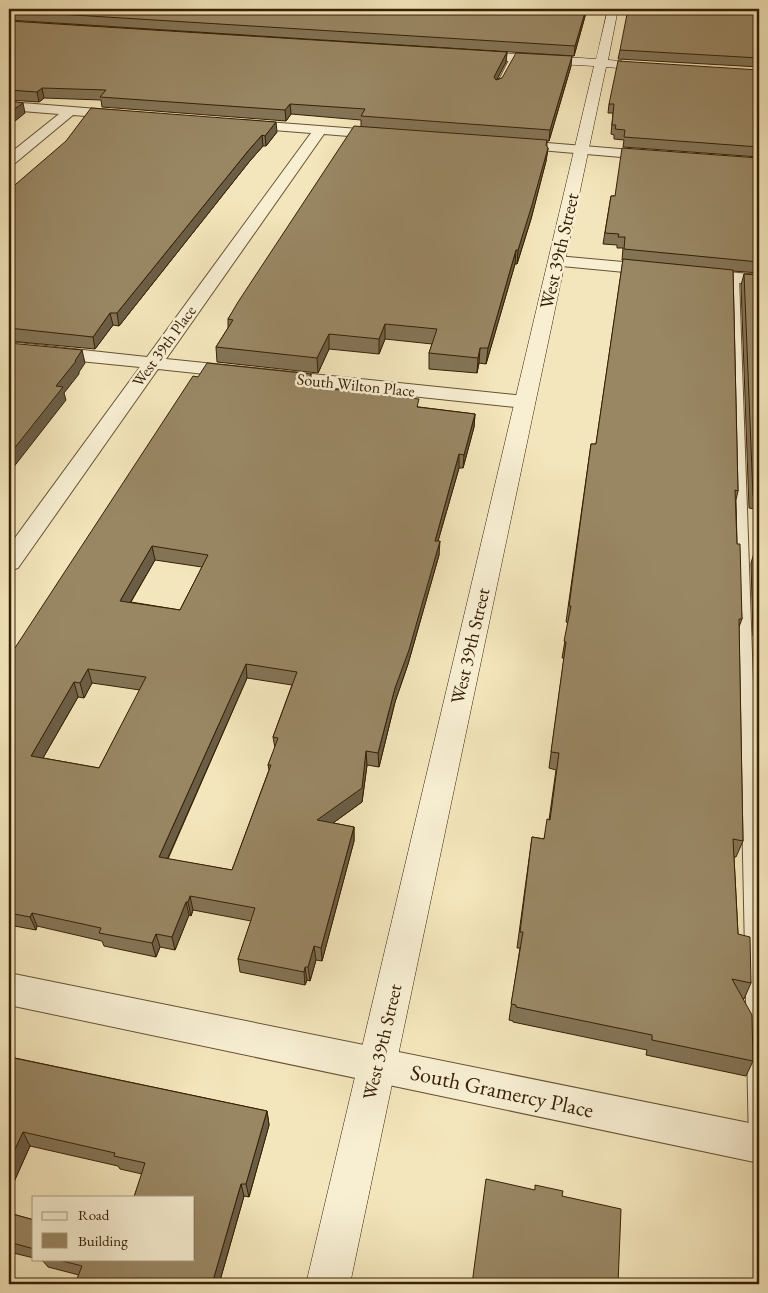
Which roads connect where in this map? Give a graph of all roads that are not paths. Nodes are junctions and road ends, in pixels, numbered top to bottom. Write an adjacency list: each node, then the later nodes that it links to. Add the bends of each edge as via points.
1 (613, 9): 4 (street, West 39th Street)
2 (454, 54): 3 (street)
3 (513, 58): 4 (street); 6 (lane)
4 (601, 63): 5 (street); 14 (street, West 39th Street)
5 (633, 65)
6 (497, 87)
7 (9, 106): 8 (street)
8 (70, 111): 9 (street); 16 (street)
9 (137, 116)
10 (224, 122): 11 (street)
11 (320, 130): 12 (street); 21 (street, West 39th Place)
12 (398, 136)
13 (494, 143): 14 (street)
14 (581, 150): 15 (street); 17 (street, West 39th Street)
15 (670, 157)
16 (9, 161)
17 (556, 260): 18 (street); 22 (street, West 39th Street)
18 (735, 278): 19 (street); 26 (lane)
19 (759, 280)
20 (9, 348): 21 (street, South Wilton Place)
21 (152, 364): 22 (street, South Wilton Place); 23 (street, West 39th Place)
22 (525, 402): 25 (street, West 39th Street)
23 (9, 563)
24 (9, 990): 25 (street, South Gramercy Place)
25 (377, 1065): 26 (street, South Gramercy Place); 27 (street, West 39th Street)
26 (759, 1144)
27 (328, 1284)

